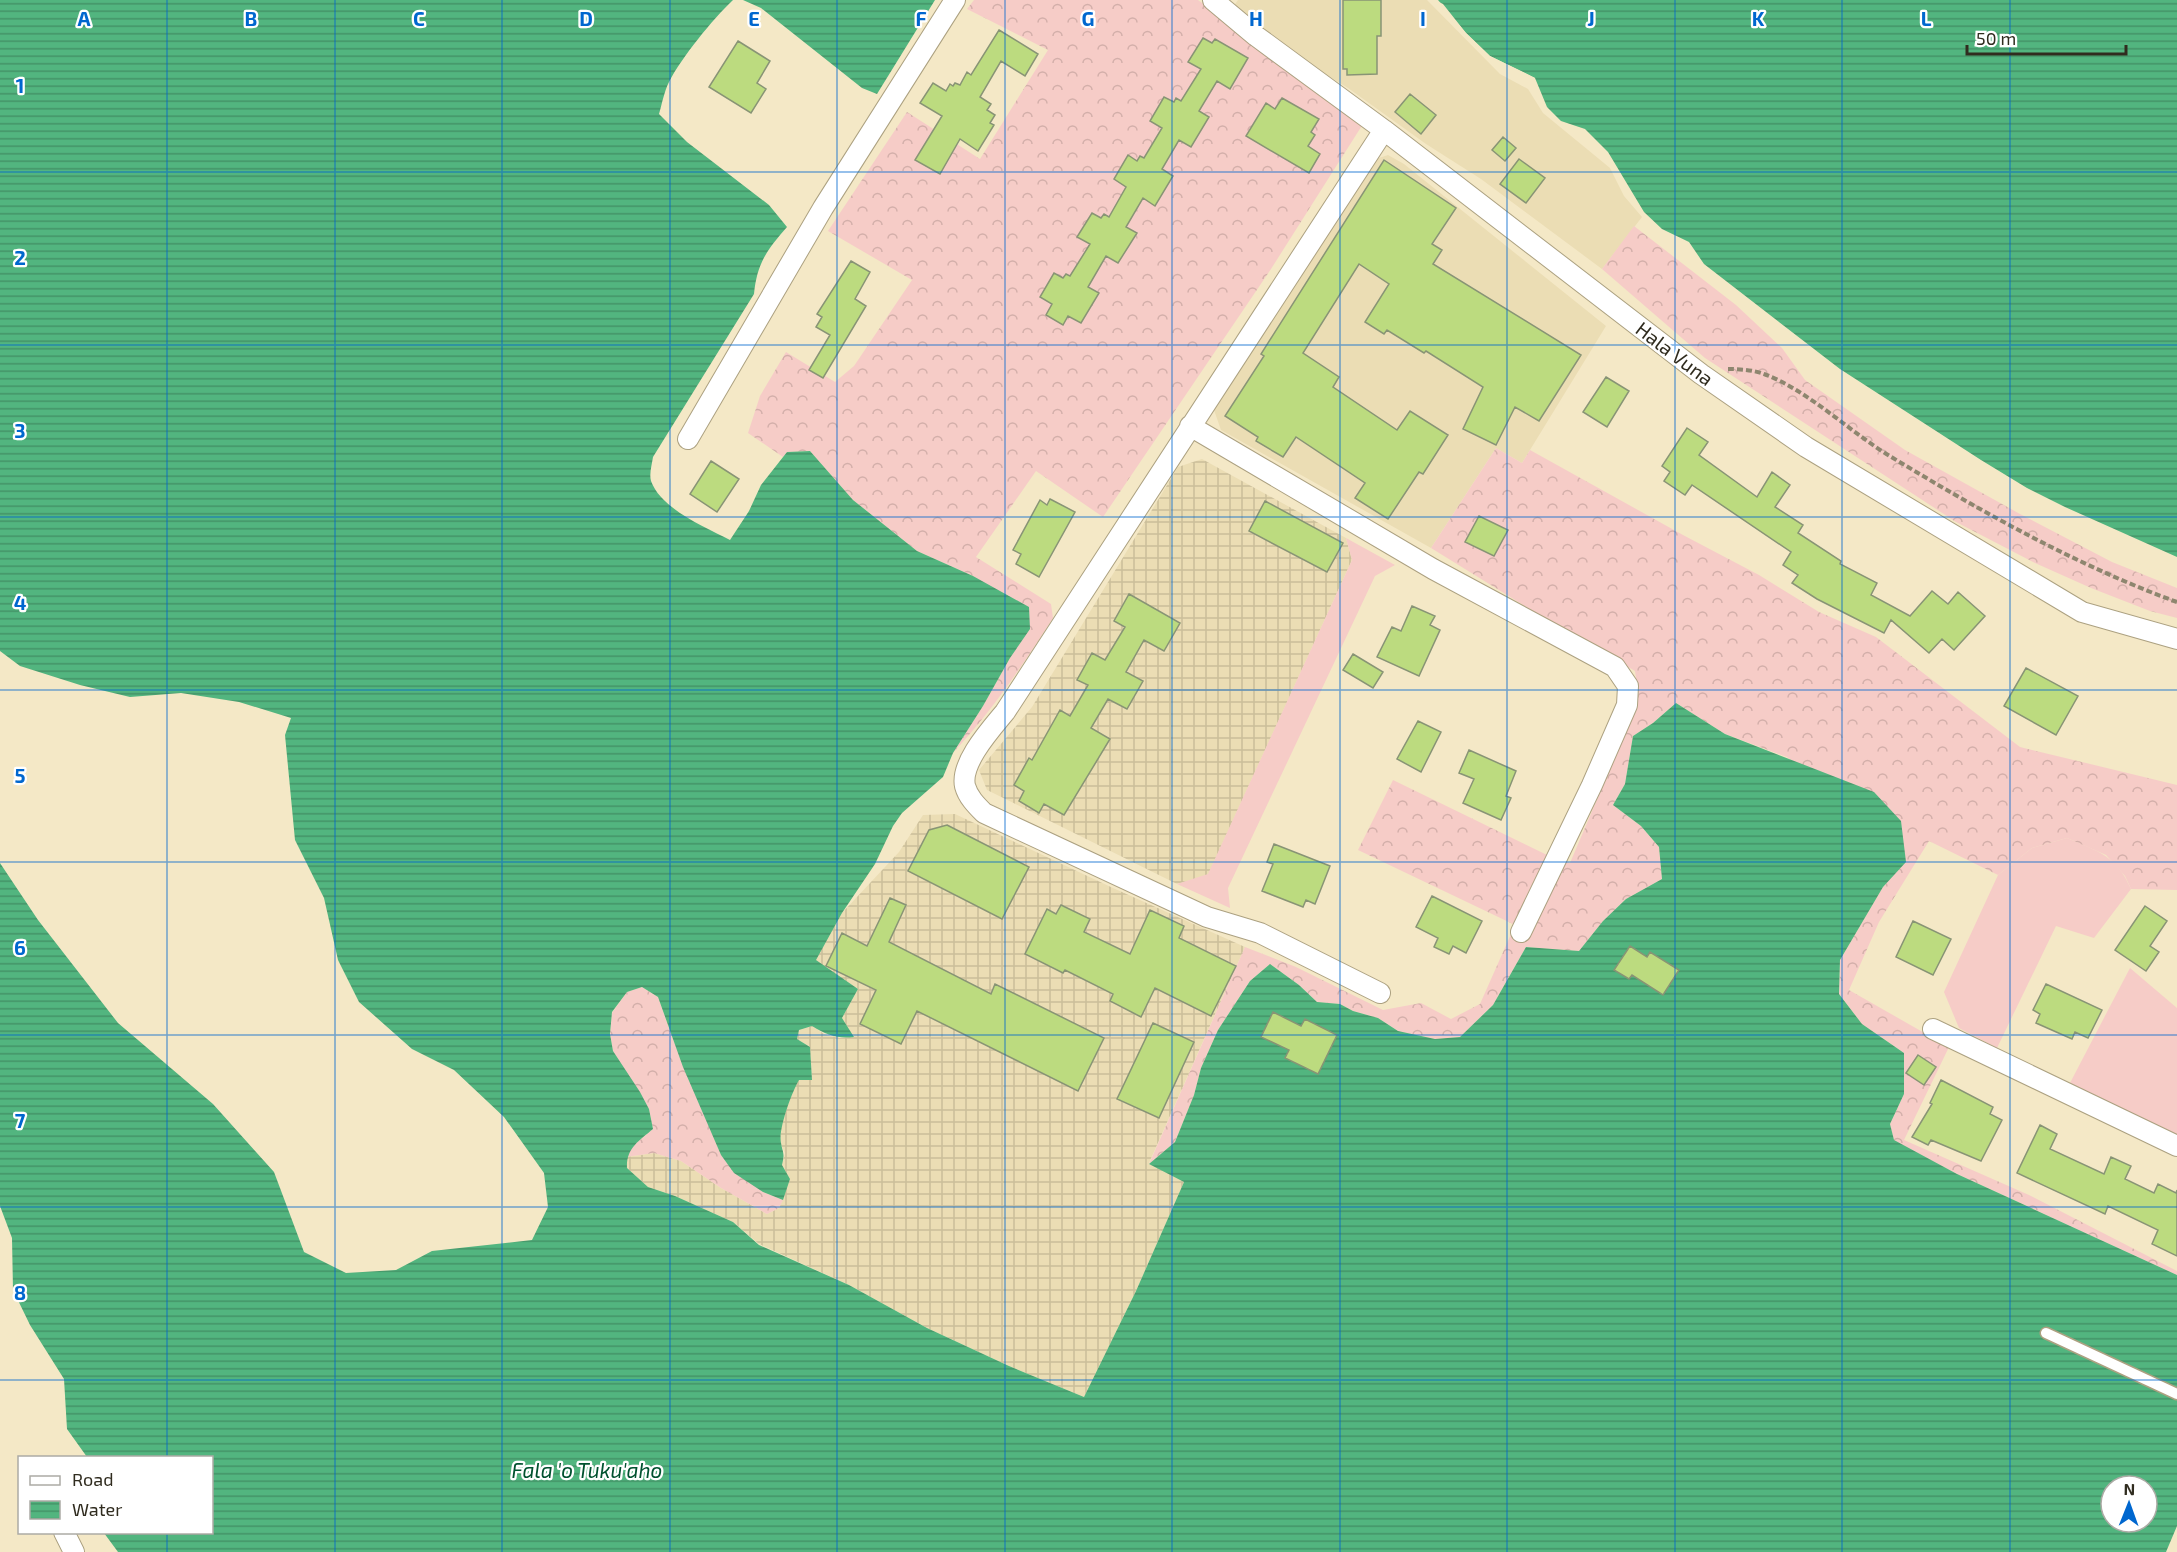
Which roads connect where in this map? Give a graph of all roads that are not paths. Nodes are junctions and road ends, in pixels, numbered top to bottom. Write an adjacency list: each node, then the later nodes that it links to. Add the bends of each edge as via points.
1 (956, 0): 5 (street, via 823,208)
2 (1213, 0): 3 (street, Hala Vuna)
3 (1384, 130): 4 (street); 6 (street, Hala Vuna, via 1701,374 1806,447 2082,612)
4 (1190, 426): 7 (street, via 1433,568 1616,667 1628,686 1627,705); 8 (street, via 1005,712 980,744 968,765 964,784 970,799 984,813 1207,917 1260,933)
5 (688, 438)
6 (2177, 639)
7 (1521, 932)
8 (1380, 993)
9 (1933, 1029): 10 (street)
10 (2177, 1146)
11 (2046, 1333): 12 (lane)
12 (2177, 1394)
13 (65, 1534): 14 (street)
14 (74, 1552)

